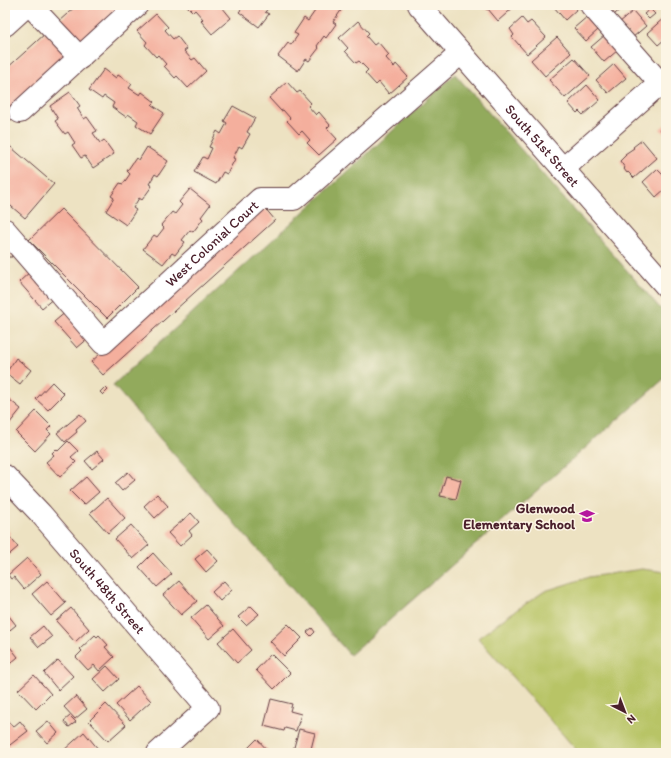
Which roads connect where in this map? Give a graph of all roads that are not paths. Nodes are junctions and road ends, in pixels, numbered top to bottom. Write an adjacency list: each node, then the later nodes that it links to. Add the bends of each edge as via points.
1 (27, 5): 6 (street)
2 (30, 5): 8 (street)
3 (137, 5): 8 (street)
4 (419, 5): 7 (street, South 51st Street)
5 (591, 5): 9 (street)
6 (5, 25)
7 (461, 53): 11 (street, South 51st Street); 12 (street, West Colonial Court, via 294,199 260,199 103,343)
8 (80, 58): 10 (street)
9 (664, 84): 11 (street)
10 (20, 112)
11 (563, 169): 13 (street, South 51st Street)
12 (5, 230)
13 (666, 286)
14 (5, 476): 15 (street, South 48th Street, via 41,514 208,708)
15 (158, 753)

